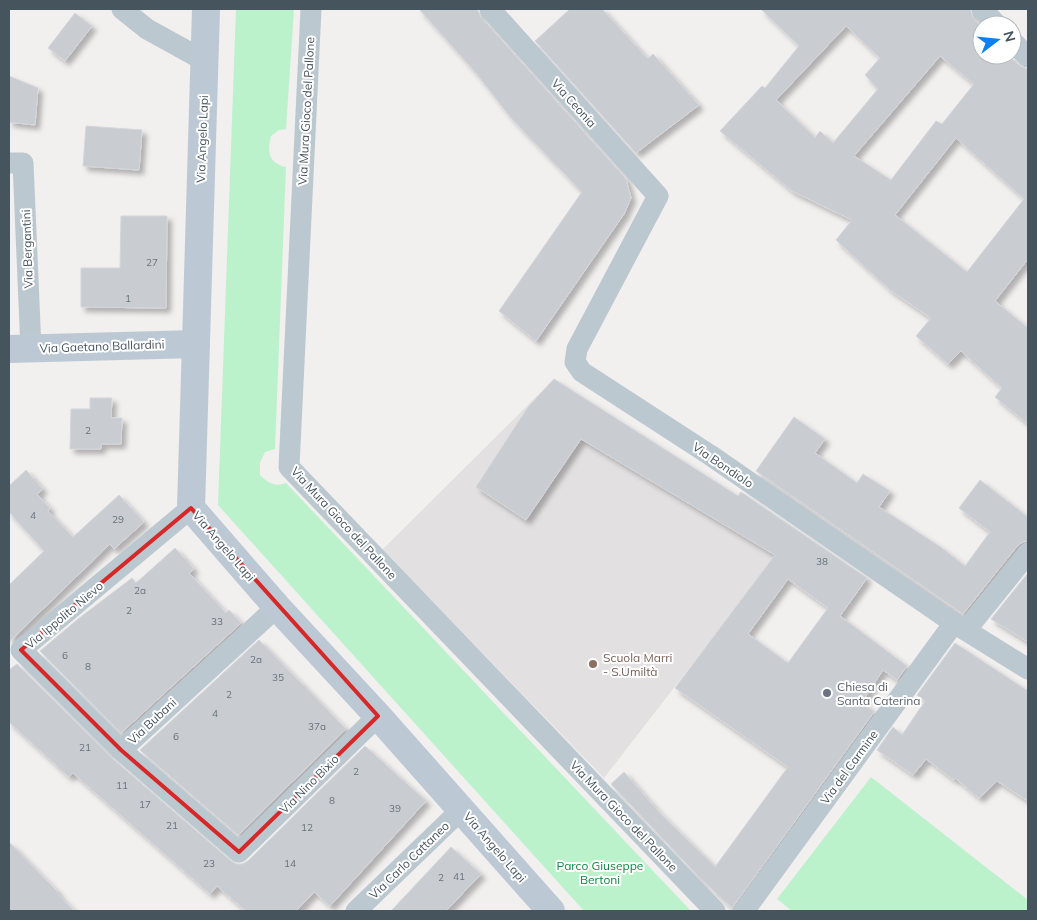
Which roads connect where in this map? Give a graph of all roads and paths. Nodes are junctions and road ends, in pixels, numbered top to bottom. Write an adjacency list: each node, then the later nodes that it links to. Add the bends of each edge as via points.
1 (122, 9): 5 (street, via 147,29)
2 (206, 9): 5 (street, Via Angelo Lapi)
3 (311, 9): 21 (street, Via Mura Gioco del Pallone, via 289,467)
4 (490, 9): 7 (street, Via Ceonia)
5 (205, 61): 8 (street, Via Angelo Lapi)
6 (9, 163): 9 (street, Via Bergantini, via 23,163)
7 (658, 196): 13 (street, Via Bondiolo, via 577,349 575,362 582,372)
8 (196, 344): 9 (street, Via Gaetano Ballardini); 10 (street, Via Angelo Lapi)
9 (20, 349)
10 (191, 508): 12 (street, Via Angelo Lapi); 16 (street, Via Ippolito Nievo, via 21,650)
11 (1028, 553): 13 (street, Via del Carmine)
12 (277, 607): 15 (street, Via Angelo Lapi); 16 (street, Via Bubani)
13 (960, 626): 14 (street, Via Bondiolo); 22 (street, Via del Carmine)
14 (1028, 669)
15 (378, 716): 17 (street, Via Angelo Lapi); 18 (street, Via Nino Bixio)
16 (121, 750): 18 (street, Via Bubani)
17 (462, 809): 19 (street, Via Carlo Cattaneo); 20 (street, Via Angelo Lapi)
18 (239, 852)
19 (356, 911)
20 (551, 911)
21 (715, 911)
22 (744, 911)

